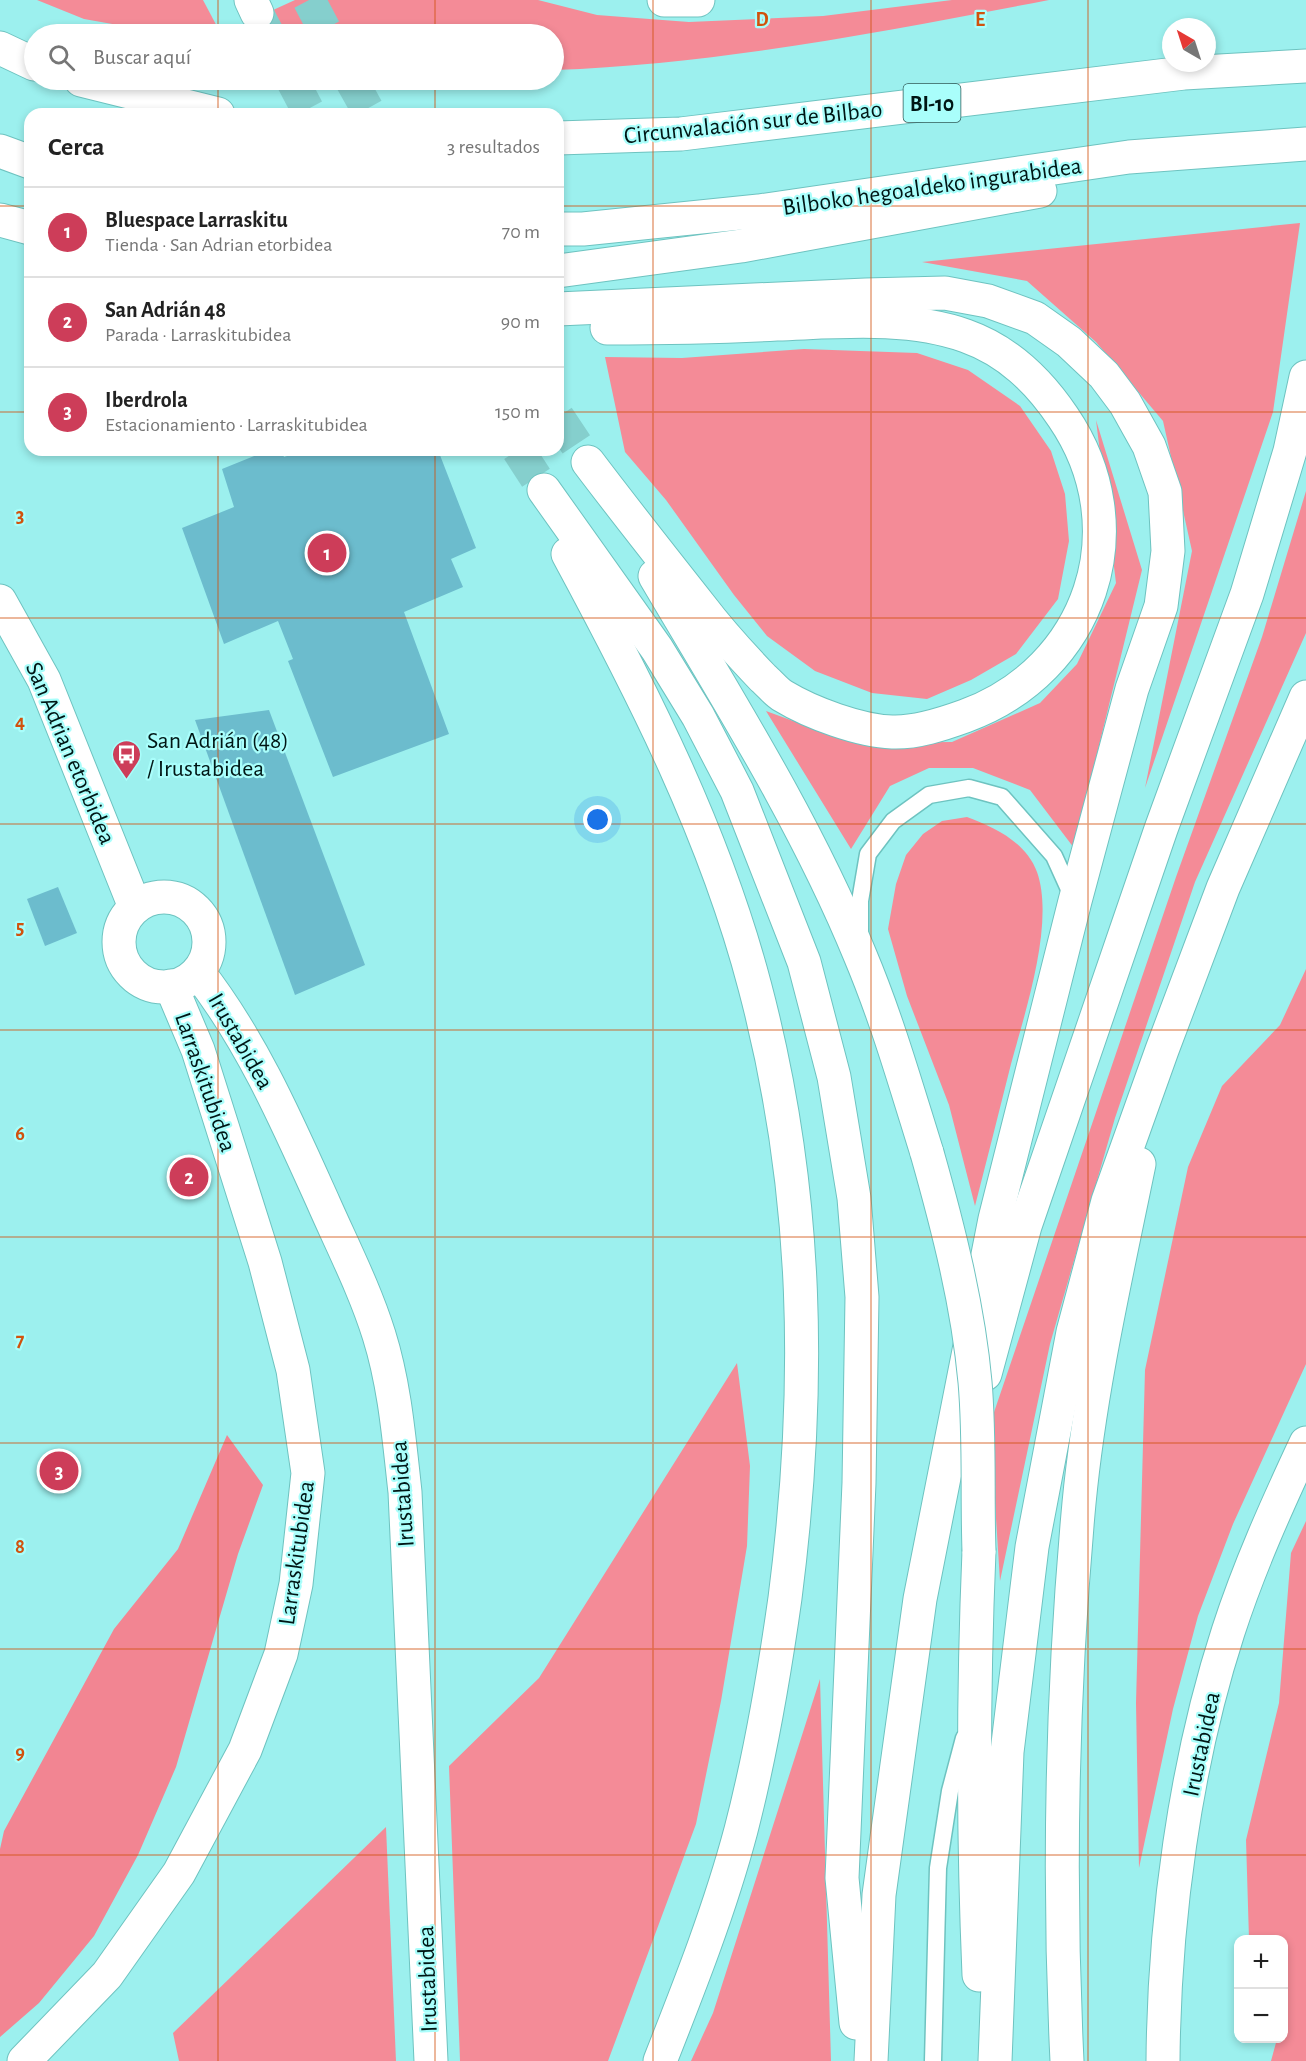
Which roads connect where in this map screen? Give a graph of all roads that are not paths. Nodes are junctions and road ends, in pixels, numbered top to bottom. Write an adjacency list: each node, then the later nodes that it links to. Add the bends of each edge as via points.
1 (664, 0): 2 (main road)
2 (698, 0)
3 (0, 48): 5 (main road)
4 (0, 58): 6 (main road)
5 (24, 60)
6 (24, 63)
7 (1306, 66): 10 (main road, Circunvalación sur de Bilbao / BI-10, via 1184,73 681,134)
8 (121, 90): 9 (main road)
9 (194, 108)
10 (564, 138)
11 (1293, 144): 16 (main road, Bilboko hegoaldeko ingurabidea, via 1129,157 759,211); 17 (main road, via 741,246)
12 (0, 151): 13 (main road)
13 (24, 160)
14 (0, 220): 15 (main road)
15 (24, 226)
16 (564, 229)
17 (564, 270)
18 (564, 309): 23 (main road, via 945,293 988,301 1035,318 1069,342 1104,375 1149,446 1165,492 1168,551 1161,606 1132,689)
19 (564, 325): 25 (main road, via 610,328 856,321 914,325 965,336 1012,359 1048,396 1078,439 1095,480 1099,531 1096,572 1080,619 1052,656 992,706 943,724 893,732 840,721 781,695 731,646 588,462 751,739)
20 (1306, 377): 29 (main road, via 1290,451 1247,594 1025,1226)
21 (0, 601): 24 (main road, San Adrian etorbidea, via 44,680)
22 (1306, 697): 27 (main road, via 1223,888)
23 (1075, 901): 25 (lane, via 1054,856 1002,797 969,789 929,795 893,821 868,854 860,901); 29 (main road, via 995,1219)
24 (135, 907): 26 (main road, via 120,932 123,960 137,977 148,983); 26 (main road, via 149,899 165,897 180,900 200,914 209,937 204,961)
25 (860, 954): 30 (main road, bridge, via 927,1153 959,1282 975,1381 979,1551)
26 (185, 979): 31 (main road, Larraskitubidea, via 198,1050 265,1262 292,1370 308,1473 296,1584 281,1654 245,1750 179,1873 107,1975); 32 (main road, Irustabidea, via 222,1004 283,1114 379,1335 395,1402 405,1492)
27 (1162, 1050): 38 (main road, via 1108,1201 1073,1332 1032,1546 1007,1752); 39 (main road, via 1101,1346 1079,1502 1064,1772)
28 (1306, 1443): 40 (main road, Irustabidea, via 1268,1523 1227,1632 1199,1743 1179,1850 1164,1997)
29 (920, 1599): 35 (main road, via 879,1895)
30 (973, 1704): 36 (lane, via 950,1791 938,1868); 37 (main road, via 974,1876)
31 (24, 2061)
32 (430, 2061)
33 (660, 2061): 34 (main road, via 698,1966 737,1843 770,1706 796,1509 802,1407 802,1284 795,1191 777,1076 728,901 691,800 632,672 564,548 544,490 657,650 698,716 737,791 804,962 834,1077 854,1198 862,1297 859,1483 842,1878)
34 (858, 2061)
35 (871, 2061)
36 (933, 2061)
37 (982, 2061)
38 (995, 2061)
39 (1067, 2061)
40 (1163, 2061)

